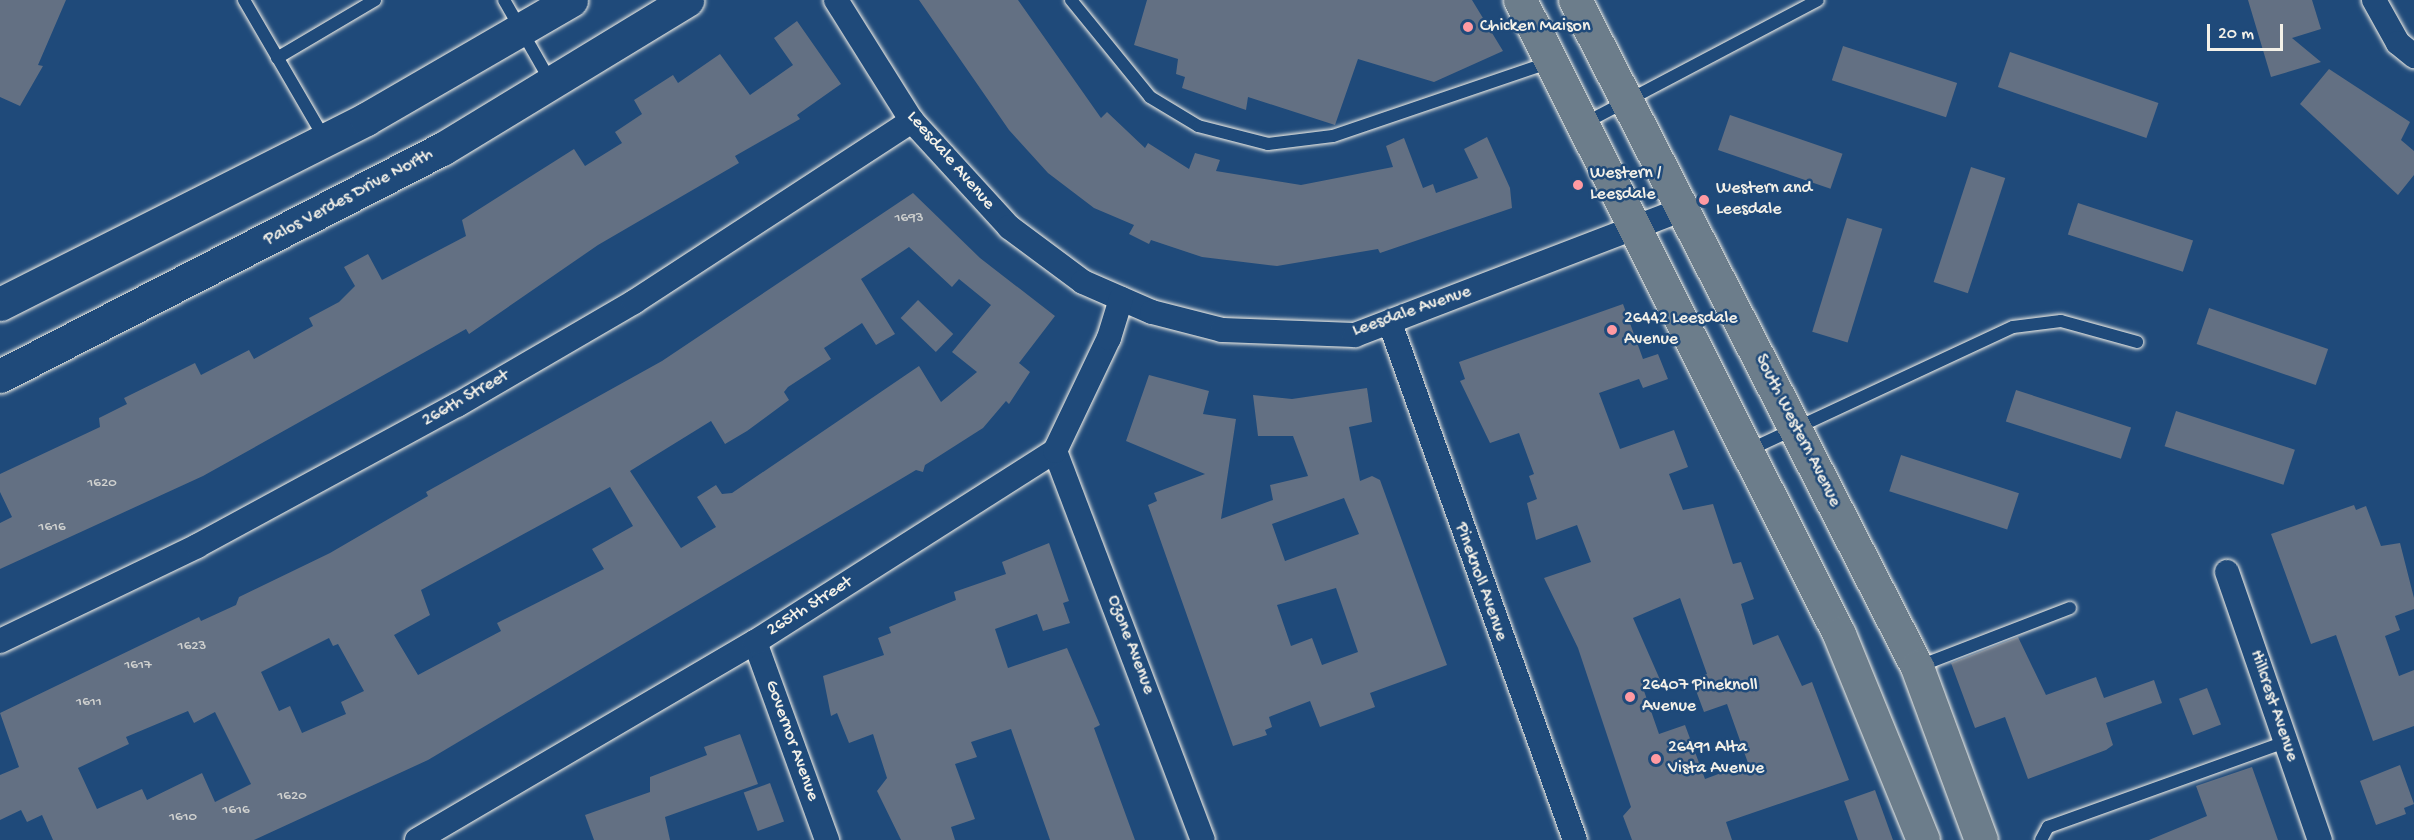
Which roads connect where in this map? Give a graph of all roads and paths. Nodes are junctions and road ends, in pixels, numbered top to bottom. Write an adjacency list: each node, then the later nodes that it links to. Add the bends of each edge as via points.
1 (243, 0): 14 (lane)
2 (375, 0): 14 (lane)
3 (504, 0): 12 (lane)
4 (571, 0): 12 (main road)
5 (687, 0): 16 (main road, Palos Verdes Drive North)
6 (836, 0): 18 (street, Leesdale Avenue)
7 (1071, 0): 15 (lane, via 1150,97 1198,126 1268,144 1333,136)
8 (1520, 0): 15 (main road)
9 (1575, 0): 17 (main road, South Western Avenue)
10 (1818, 0): 17 (lane)
11 (2374, 0): 13 (street, via 2398,43)
12 (522, 30): 16 (lane); 20 (main road)
13 (2414, 56)
14 (277, 58): 20 (lane)
15 (1551, 62): 19 (main road)
16 (553, 86): 27 (main road, Palos Verdes Drive North, via 353,198)
17 (1626, 101): 19 (lane); 21 (main road, South Western Avenue)
18 (912, 121): 23 (street, Leesdale Avenue, via 1009,227 1083,282); 33 (street, 266th Street, via 634,302 457,405 197,546)
19 (1584, 123): 22 (main road)
20 (325, 141): 24 (main road)
21 (1681, 210): 22 (street, Leesdale Avenue); 28 (main road, South Western Avenue)
22 (1636, 230): 25 (street, Leesdale Avenue); 29 (main road)
23 (1121, 299): 25 (street, Leesdale Avenue, via 1222,330 1354,334); 30 (street, via 1109,338)
24 (0, 304)
25 (1390, 323): 41 (street, Pineknoll Avenue)
26 (2137, 342): 28 (lane, via 2061,321 2013,327)
27 (0, 376)
28 (1797, 431): 29 (lane); 35 (main road, South Western Avenue)
29 (1749, 450): 42 (main road, via 1839,634)
30 (1055, 451): 34 (street, 265th Street); 40 (street, Ozone Avenue)
31 (2227, 572): 36 (street, Hillcrest Avenue)
32 (2070, 608): 35 (lane)
33 (0, 641)
34 (755, 642): 37 (street, 265th Street); 39 (street, Governor Avenue)
35 (1917, 667): 43 (main road, South Western Avenue)
36 (2286, 742): 44 (lane, via 2048,827); 45 (street, Hillcrest Avenue)
37 (449, 833): 38 (street, 265th Street)
38 (417, 840)
39 (827, 840)
40 (1203, 840)
41 (1575, 840)
42 (1923, 840)
43 (1981, 840)
44 (2041, 840)
45 (2320, 840)

